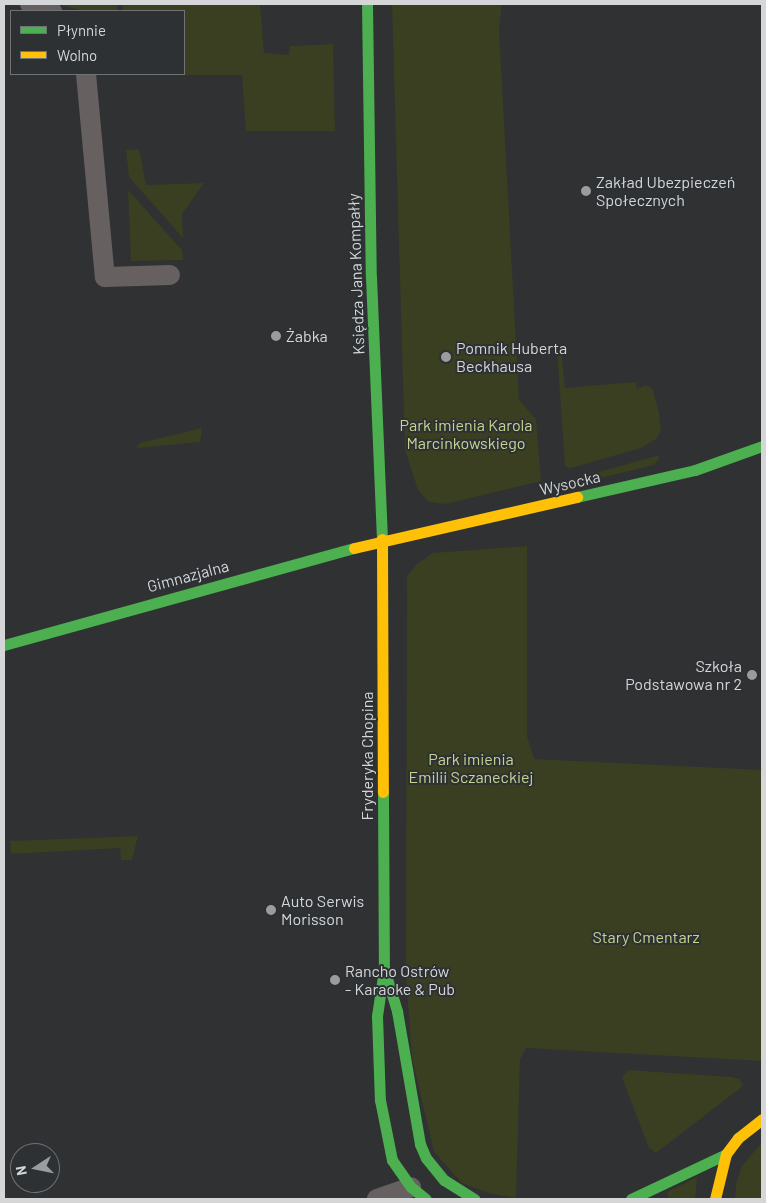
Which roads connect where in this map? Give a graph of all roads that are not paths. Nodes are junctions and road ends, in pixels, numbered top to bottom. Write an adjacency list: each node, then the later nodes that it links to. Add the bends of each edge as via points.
1 (30, 4): 3 (street)
2 (368, 4): 7 (street, Księdza Jana Kompałły, via 371,277)
3 (49, 10)
4 (86, 75): 5 (street, via 105,277)
5 (170, 275)
6 (762, 446): 7 (street, Wysocka, via 671,476)
7 (382, 543): 8 (street, Gimnazjalna, via 323,555); 9 (street, Fryderyka Chopina)
8 (4, 644)
9 (384, 969): 12 (street, Fryderyka Chopina, via 377,1016 382,1116 392,1160); 14 (street, Fryderyka Chopina, via 397,1011 413,1117 426,1158 444,1180)
10 (762, 1119): 11 (street, via 738,1138)
11 (726, 1154): 15 (street); 16 (street)
12 (419, 1193): 13 (street)
13 (377, 1199)
14 (475, 1199)
15 (631, 1199)
16 (715, 1199)

